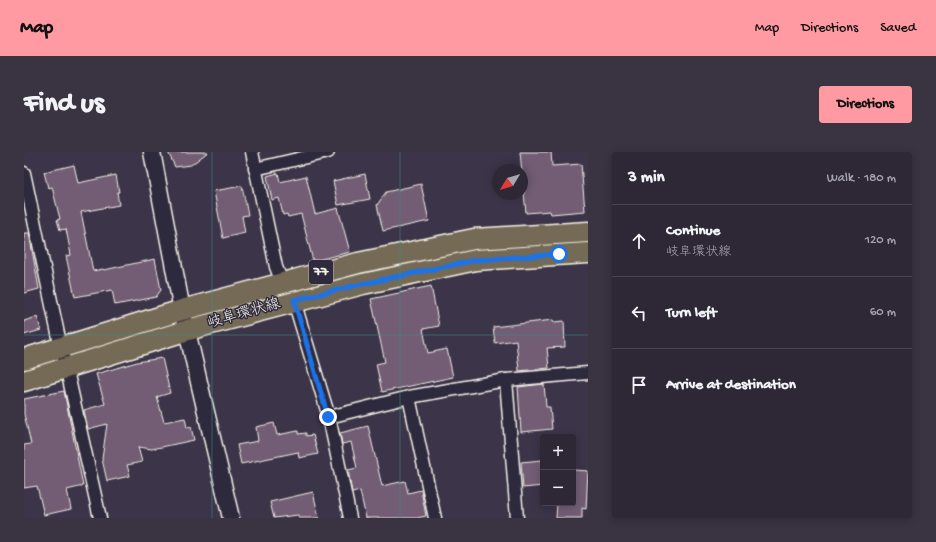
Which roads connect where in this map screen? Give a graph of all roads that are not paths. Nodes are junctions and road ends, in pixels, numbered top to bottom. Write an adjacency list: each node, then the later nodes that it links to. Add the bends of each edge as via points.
1 (152, 152): 10 (street)
2 (252, 152): 4 (street)
3 (328, 152): 4 (street)
4 (255, 169): 8 (street, via 276,267)
5 (24, 172): 12 (street)
6 (588, 232): 8 (main road, 岐阜環状線 / 77, via 474,239)
7 (588, 253): 9 (main road, 岐阜環状線 / 77, via 476,260)
8 (282, 282): 10 (main road, 岐阜環状線 / 77)
9 (294, 300): 11 (main road, 岐阜環状線 / 77); 19 (street)
10 (182, 310): 11 (street); 12 (main road, 岐阜環状線 / 77)
11 (188, 330): 14 (main road, 岐阜環状線 / 77); 21 (street)
12 (61, 348): 13 (main road, 岐阜環状線 / 77); 14 (street)
13 (24, 359)
14 (67, 369): 17 (main road, 岐阜環状線 / 77); 20 (street)
15 (588, 373): 16 (street)
16 (506, 380): 18 (street); 24 (street)
17 (24, 381)
18 (409, 397): 19 (street); 23 (street)
19 (328, 417): 22 (street)
20 (100, 518)
21 (231, 518)
22 (350, 518)
23 (434, 518)
24 (517, 518)

